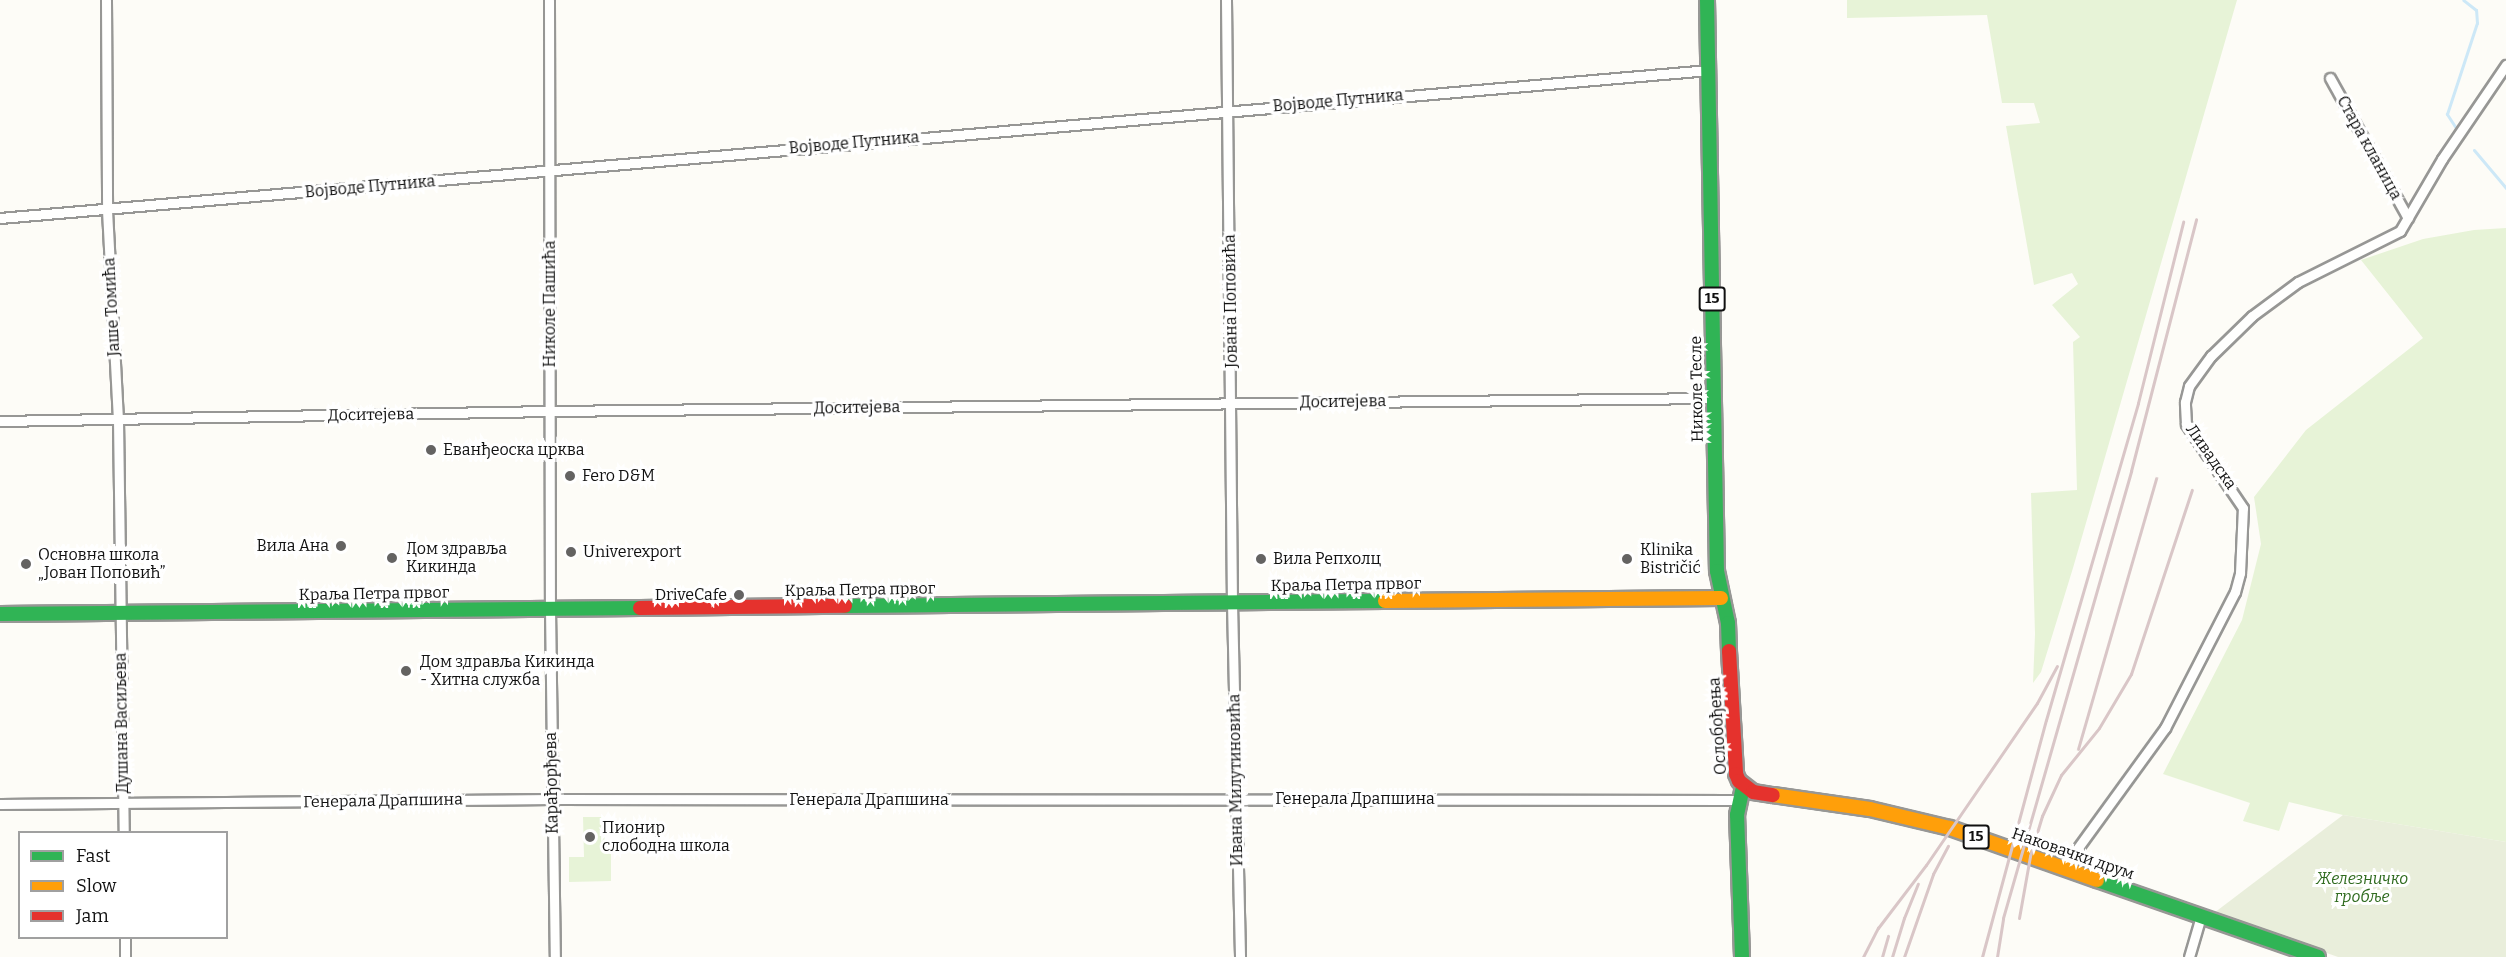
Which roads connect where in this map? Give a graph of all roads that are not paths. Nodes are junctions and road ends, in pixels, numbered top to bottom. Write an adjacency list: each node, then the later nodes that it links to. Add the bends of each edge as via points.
1 (106, 0): 10 (street, Јаше Томића)
2 (549, 0): 9 (street, Николе Пашића)
3 (1226, 0): 8 (street, Јована Поповића)
4 (1707, 0): 6 (street, Николе Тесле / 15)
5 (2506, 65): 12 (street, Ливадска, via 2442,159)
6 (1709, 70): 8 (street, Војводе Путника); 13 (street, Николе Тесле / 15)
7 (2330, 78): 12 (street, Стара кланица)
8 (1229, 110): 9 (street, Војводе Путника); 14 (street, Јована Поповића)
9 (550, 171): 10 (street, Војводе Путника); 15 (street, Николе Пашића)
10 (107, 210): 11 (street, Војводе Путника); 16 (street, Јаше Томића)
11 (0, 218)
12 (2408, 218): 30 (street, Ливадска, via 2400,231 2298,282 2252,316 2211,356 2189,386 2186,424 2243,508 2240,573 2231,600 2165,729)
13 (1713, 398): 14 (street, Доситејева); 18 (street, Николе Тесле / 15)
14 (1232, 404): 15 (street, Доситејева); 19 (street, Јована Поповића)
15 (550, 411): 16 (street, Доситејева); 20 (street, Николе Пашића)
16 (118, 420): 17 (street, Доситејева); 21 (street, Јаше Томића)
17 (0, 421)
18 (1721, 598): 19 (street, Краља Петра првог); 23 (street, Ослобођења / 15, via 1728,623 1736,774)
19 (1232, 603): 20 (street, Краља Петра првог); 25 (street, Ивана Милутиновића)
20 (550, 609): 21 (street, Краља Петра првог); 24 (street, Карађорђева)
21 (121, 613): 22 (street, Краља Петра првог); 27 (street, Душана Васиљева)
22 (0, 614)
23 (1743, 786): 26 (street, Ослобођења); 30 (street, Наковачки друм / 15, via 1753,792 1916,819)
24 (552, 799): 25 (street, Генерала Драпшина); 27 (street, Генерала Драпшина); 34 (street, Карађорђева)
25 (1237, 799): 26 (street, Генерала Драпшина); 35 (street, Ивана Милутиновића)
26 (1738, 800): 36 (street, Ослобођења)
27 (123, 803): 28 (street, Генерала Драпшина); 29 (street, Душана Васиљева)
28 (0, 804)
29 (124, 831)
30 (2064, 867): 31 (street, Наковачки друм / 15)
31 (2201, 916): 37 (street); 38 (street, Наковачки друм / 15)
32 (125, 939): 33 (street)
33 (125, 957)
34 (555, 957)
35 (1240, 957)
36 (1742, 957)
37 (2189, 957)
38 (2318, 957)

